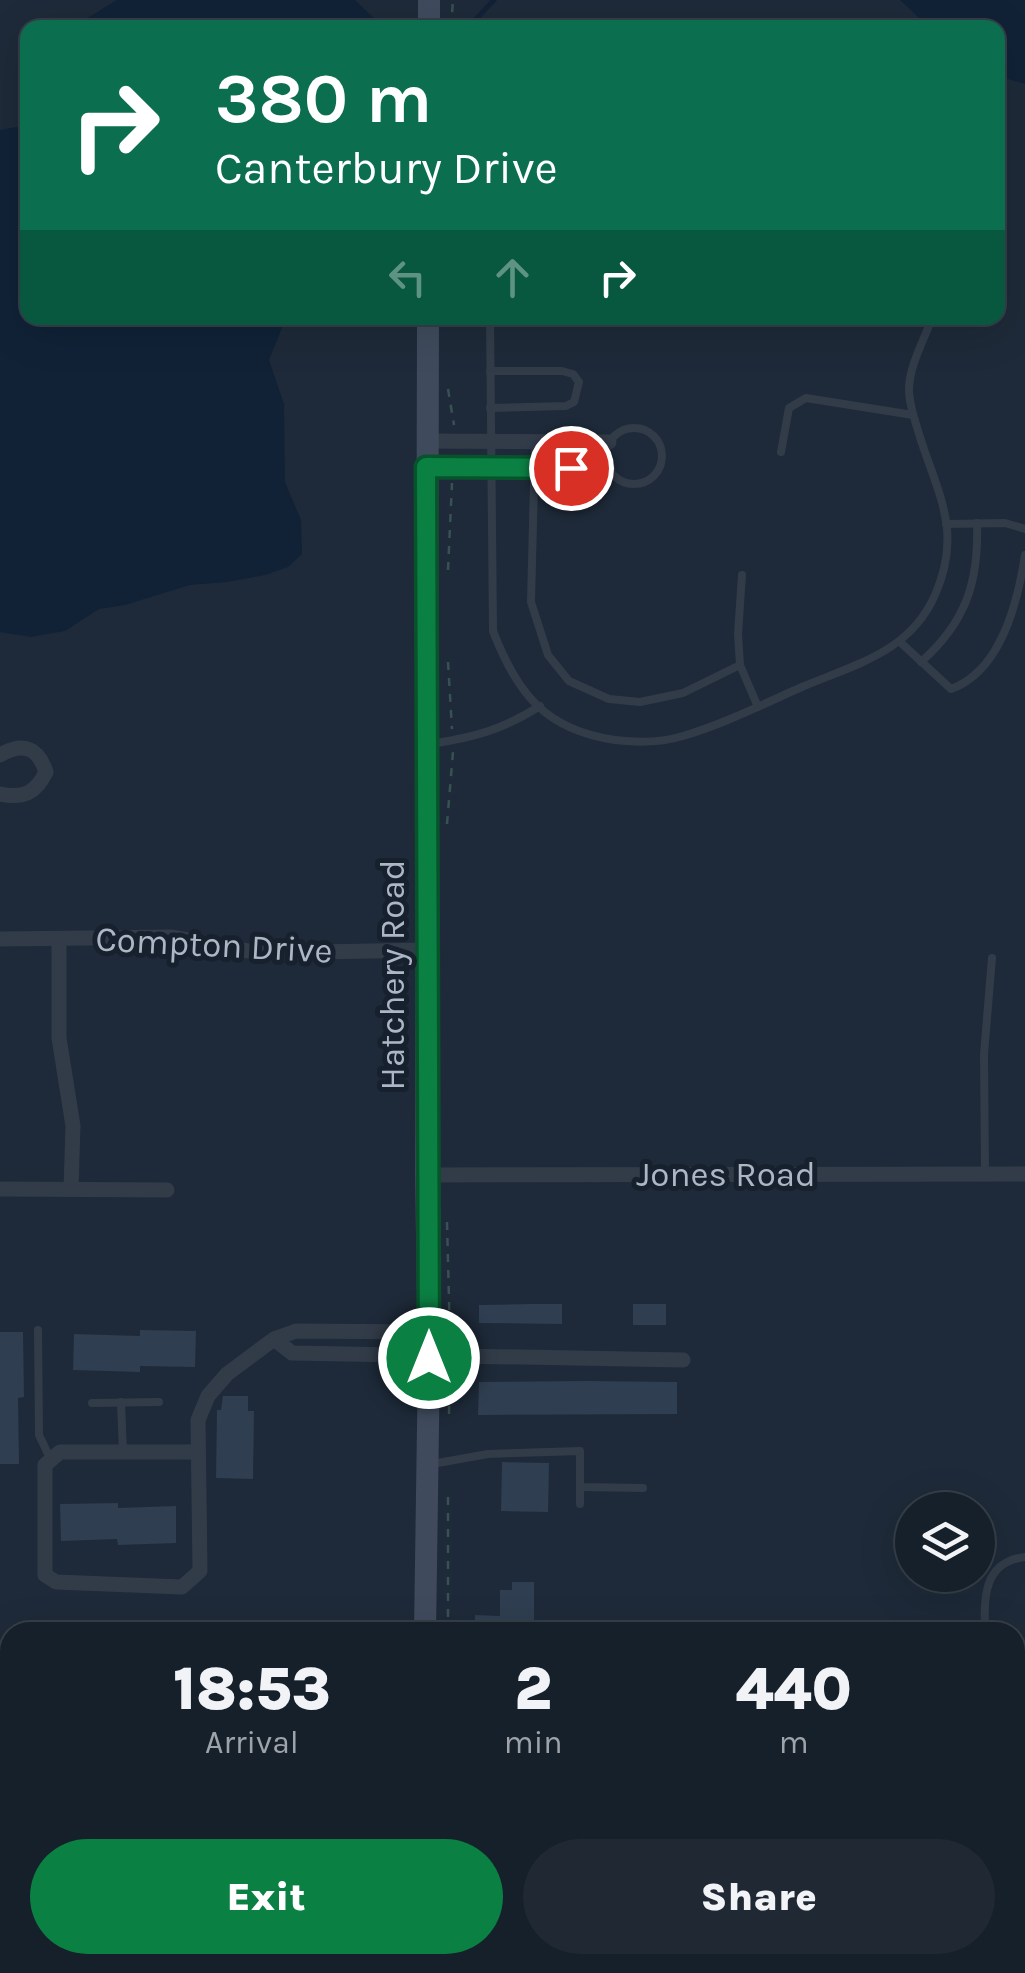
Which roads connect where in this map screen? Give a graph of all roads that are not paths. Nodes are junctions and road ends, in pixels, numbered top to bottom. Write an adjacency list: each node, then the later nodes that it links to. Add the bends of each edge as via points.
1 (428, 325): 7 (street, Hatchery Road)
2 (490, 325): 4 (lane)
3 (930, 325): 6 (lane, via 909,388)
4 (490, 370): 5 (lane); 5 (lane, via 572,374 579,392 566,406)
5 (490, 408): 8 (lane)
6 (913, 414): 11 (lane, via 806,398 789,408); 16 (lane)
7 (426, 440): 8 (street); 13 (street, Hatchery Road)
8 (490, 440): 9 (street); 12 (lane)
9 (535, 441): 10 (street); 14 (lane)
10 (608, 442): 15 (lane); 15 (lane, via 628,428 641,428 653,434 663,457 660,470 639,485 626,484)
11 (781, 452)
12 (490, 466): 13 (street); 14 (street); 24 (lane, via 493,631 504,660)
13 (426, 467): 26 (street, Hatchery Road)
14 (534, 468): 15 (street); 23 (lane, via 531,602 548,655 569,681 609,699 640,702 683,692)
15 (608, 469)
16 (946, 524): 17 (lane); 21 (lane, via 949,554 936,591 923,620)
17 (977, 524): 18 (lane); 22 (lane, via 978,561 958,620)
18 (1025, 529)
19 (1025, 554): 22 (lane, via 1019,595 985,664 951,689)
20 (742, 576): 23 (lane)
21 (900, 642): 22 (lane); 25 (lane)
22 (920, 662)
23 (740, 665): 25 (lane)
24 (540, 706): 25 (lane, via 559,725 638,743 680,737); 26 (lane, via 508,727)
25 (758, 706)
26 (427, 745): 31 (street, Hatchery Road)
27 (0, 755): 28 (street, via 30,748 46,772 39,787 25,794)
28 (0, 794)
29 (0, 939): 30 (street, Compton Drive)
30 (59, 939): 31 (street, Compton Drive, via 171,937 260,953); 37 (street, via 59,1038 73,1126)
31 (428, 950): 35 (street, Hatchery Road)
32 (992, 958): 33 (lane)
33 (985, 1174): 34 (street, Jones Road); 35 (street, Jones Road)
34 (1025, 1174)
35 (426, 1175): 40 (street, Hatchery Road)
36 (0, 1189): 37 (street)
37 (72, 1190): 38 (street)
38 (167, 1190)
39 (38, 1330): 49 (lane, via 38,1434)
40 (429, 1332): 41 (street, via 296,1331); 42 (street, Hatchery Road)
41 (274, 1339): 42 (street, via 292,1353); 48 (street, via 208,1396 198,1420)
42 (440, 1358): 43 (street); 50 (street, Hatchery Road)
43 (683, 1360)
44 (121, 1402): 45 (lane); 46 (lane); 47 (lane)
45 (159, 1402)
46 (92, 1403)
47 (123, 1452): 48 (street); 49 (street, via 60,1452)
48 (198, 1452): 49 (street, via 200,1571 182,1586 56,1582 45,1574 44,1464)
49 (51, 1460)
50 (428, 1465): 51 (lane, via 516,1451 580,1450); 55 (street, Hatchery Road)
51 (580, 1487): 52 (lane); 53 (lane)
52 (643, 1488)
53 (580, 1504)
54 (1025, 1557): 56 (lane, via 998,1566 988,1579)
55 (425, 1622)
56 (985, 1622)

